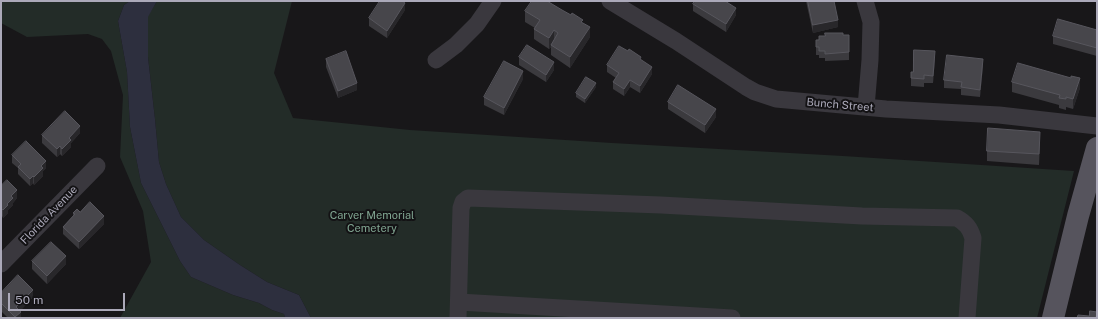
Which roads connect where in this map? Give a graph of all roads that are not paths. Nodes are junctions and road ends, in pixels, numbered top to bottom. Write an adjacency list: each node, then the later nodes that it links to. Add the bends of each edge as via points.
1 (493, 1): 4 (street, via 477,24)
2 (610, 1): 5 (street, Bunch Street, via 755,92 776,99)
3 (865, 1): 5 (street, via 871,22)
4 (436, 60)
5 (866, 107): 6 (street, Bunch Street, via 999,115)
6 (1097, 126)
7 (1097, 148): 13 (main road)
8 (97, 166): 9 (street, Florida Avenue)
9 (1, 264)
10 (458, 310): 11 (street); 12 (street, via 461,208 468,198 957,218 966,223 973,238)
11 (732, 318)
12 (967, 318)
13 (1053, 318)

